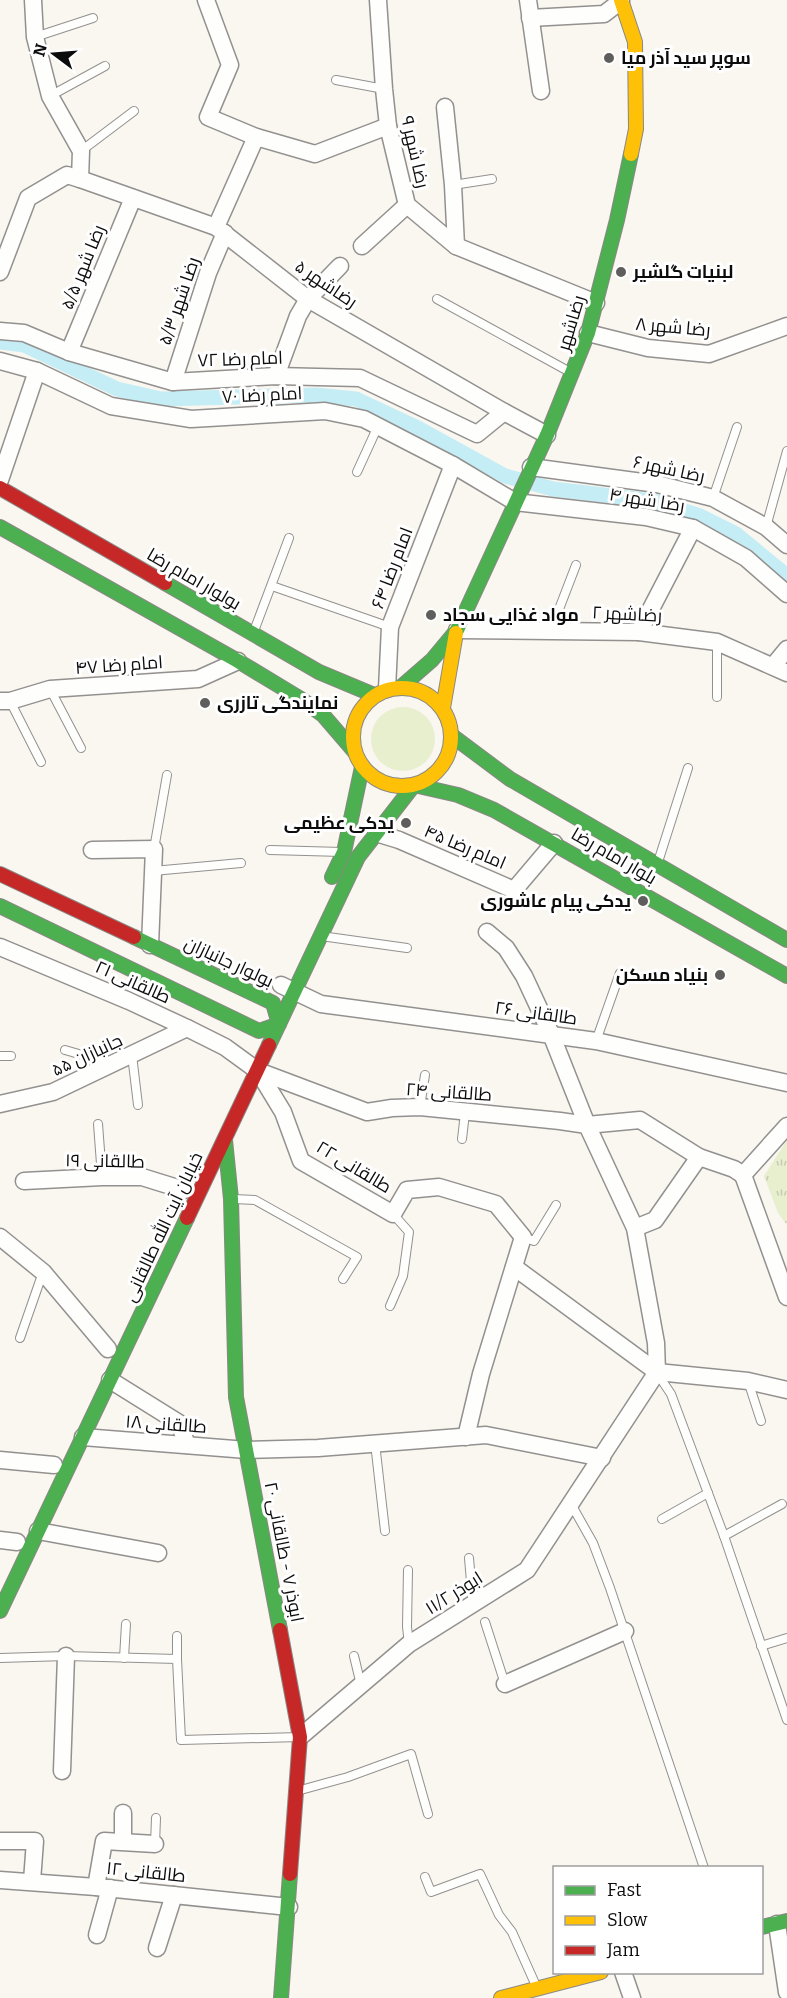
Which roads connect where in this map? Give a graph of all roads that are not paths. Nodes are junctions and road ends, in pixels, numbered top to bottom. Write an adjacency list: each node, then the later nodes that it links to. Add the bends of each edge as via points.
1 (33, 0): 8 (street)
2 (206, 0): 17 (street, via 230,65 208,117)
3 (378, 0): 11 (street, رضا شهر ۹)
4 (528, 0): 7 (street)
5 (621, 1): 7 (street, via 604,14); 31 (main road, رضاشهر, via 635,42 636,129)
6 (93, 18): 8 (lane)
7 (530, 18): 12 (street)
8 (36, 37): 13 (street)
9 (105, 66): 13 (lane)
10 (336, 80): 11 (lane)
11 (384, 89): 16 (street, رضا شهر ۹)
12 (541, 91)
13 (50, 96): 18 (street)
14 (445, 107): 21 (street)
15 (134, 111): 18 (lane)
16 (388, 126): 17 (street, via 315,154); 23 (street, رضا شهر ۹)
17 (256, 137): 24 (street, ۵/۳ رضا شهر)
18 (81, 151): 19 (street)
19 (80, 178): 22 (street, رضاشهر ۵); 28 (street, via 67,175 28,198)
20 (492, 179): 21 (lane)
21 (453, 185): 26 (street)
22 (133, 198): 24 (street, رضاشهر ۵); 35 (street, رضا شهر ۵/۵)
23 (407, 205): 25 (street); 26 (street, رضا شهر ۹)
24 (220, 230): 29 (street, رضاشهر ۵); 40 (street, ۵/۳ رضا شهر)
25 (362, 246)
26 (456, 246): 31 (street, رضا شهر ۹)
27 (339, 266): 29 (street)
28 (0, 272)
29 (308, 299): 39 (street); 41 (street, رضاشهر ۵)
30 (437, 299): 38 (lane)
31 (596, 303): 34 (main road, رضاشهر)
32 (787, 326): 34 (street, رضا شهر ۸, via 709,354 648,348)
33 (0, 331): 35 (street, امام رضا ۷۲, via 24,333)
34 (588, 333): 38 (main road, رضاشهر)
35 (69, 352): 40 (street, امام رضا ۷۲)
36 (0, 362): 37 (street, امام رضا ۷۰)
37 (36, 371): 42 (street, امام رضا ۷۰, via 111,406 191,419 325,411 364,418); 49 (street)
38 (573, 373): 44 (main road, رضاشهر)
39 (276, 376): 40 (street, امام رضا ۷۲); 41 (street, امام رضا ۷۲, via 360,378 477,434)
40 (173, 382)
41 (504, 412): 44 (street, رضاشهر ۵)
42 (378, 426): 46 (street, امام رضا ۷۰); 48 (lane)
43 (737, 427): 51 (lane)
44 (547, 435): 47 (main road, رضاشهر)
45 (787, 451): 54 (lane)
46 (453, 465): 52 (street, امام رضا ۷۰); 61 (street, امام رضا ۶۴)
47 (531, 467): 51 (street, رضا شهر ۶, via 657,484); 52 (main road, رضاشهر)
48 (357, 472)
49 (0, 480)
50 (0, 488): 65 (main road, بولوار امام رضا)
51 (713, 498): 54 (street, رضا شهر ۶)
52 (514, 502): 55 (street, رضا شهر ۴, via 646,517); 63 (main road, رضاشهر)
53 (0, 527): 68 (main road)
54 (766, 527): 57 (street, رضا شهر ۶)
55 (693, 528): 60 (street, رضا شهر ۴, via 746,558); 64 (street)
56 (290, 538): 59 (lane)
57 (787, 545)
58 (576, 565): 62 (lane)
59 (272, 585): 61 (lane); 65 (lane)
60 (787, 594)
61 (390, 627): 72 (street, امام رضا ۶۴)
62 (551, 630): 63 (street, رضاشهر ۲); 64 (street, رضاشهر ۲)
63 (454, 632): 72 (main road, via 432,660); 76 (main road)
64 (639, 632): 66 (street, رضاشهر ۲)
65 (253, 634): 70 (main road, بولوار امام رضا)
66 (717, 642): 69 (street, رضاشهر ۲); 73 (lane)
67 (787, 649): 69 (street)
68 (238, 661): 71 (street, امام رضا ۴۷, via 198,679); 74 (main road)
69 (780, 670)
70 (319, 672): 72 (main road, بولوار امام رضا); 74 (main road, via 312,688)
71 (50, 689): 75 (street, امام رضا ۴۷); 78 (lane)
72 (387, 690): 76 (main road, via 417,689); 79 (main road, via 361,709 353,726)
73 (717, 697)
74 (301, 699): 79 (main road, via 323,715)
75 (5, 701): 80 (lane)
76 (443, 708): 77 (main road)
77 (451, 735): 84 (main road, via 449,752 441,766); 85 (main road, بلوار امام رضا)
78 (81, 748)
79 (354, 751): 81 (main road)
80 (41, 762)
81 (362, 766): 84 (main road, via 380,781); 91 (main road)
82 (688, 768): 93 (lane)
83 (167, 775): 88 (lane)
84 (414, 785): 85 (main road, بلوار امام رضا, via 458,795); 86 (main road, خیابان آیت الله طالقانی)
85 (499, 793): 87 (main road, بلوار امام رضا); 93 (main road, بلوار امام رضا)
86 (376, 833): 87 (street, امام رضا ۴۵, via 514,890); 99 (main road, خیابان آیت الله طالقانی, via 358,858)
87 (554, 843): 105 (main road, بلوار امام رضا)
88 (154, 849): 89 (street); 94 (street)
89 (92, 850)
90 (270, 850): 91 (lane)
91 (344, 852): 96 (main road)
92 (241, 863): 94 (lane)
93 (657, 865): 100 (main road, بلوار امام رضا)
94 (153, 871): 101 (street)
95 (0, 874): 101 (main road, بولوار جانبازان)
96 (325, 893)
97 (0, 906): 107 (main road, بولوار جانبازان)
98 (487, 932): 111 (street, via 517,962)
99 (320, 936): 103 (lane); 106 (main road, خیابان آیت الله طالقانی)
100 (786, 937)
101 (150, 945): 107 (main road, بولوار جانبازان)
102 (0, 947): 110 (street, طالقانی ۲۱)
103 (407, 948)
104 (620, 973): 112 (lane)
105 (787, 976)
106 (287, 984): 108 (main road, خیابان آیت الله طالقانی); 109 (main road, خیابان آیت الله طالقانی); 111 (street, طالقانی ۲۶, via 321,1004)
107 (198, 985): 108 (main road, بولوار جانبازان); 114 (main road, بولوار جانبازان)
108 (273, 1003): 109 (main road, بولوار جانبازان); 114 (main road, خیابان آیت الله طالقانی)
109 (279, 1024): 114 (main road); 114 (main road, خیابان آیت الله طالقانی)
110 (187, 1028): 114 (street, طالقانی ۲۱, via 225,1047); 115 (street, جانبازان ۵۵)
111 (551, 1034): 112 (street, طالقانی ۲۶); 127 (street)
112 (596, 1041): 120 (street, طالقانی ۲۶)
113 (65, 1050): 118 (lane)
114 (251, 1054): 123 (street, طالقانی ۲۴, via 368,1112); 129 (main road, خیابان آیت الله طالقانی); 138 (street, طالقانی ۲۲, via 283,1112 301,1161)
115 (132, 1055): 118 (street, جانبازان ۵۵); 122 (lane)
116 (0, 1056): 117 (lane)
117 (12, 1056)
118 (113, 1064): 121 (street, جانبازان ۵۵, via 53,1092)
119 (425, 1075): 123 (lane)
120 (787, 1083)
121 (0, 1104)
122 (138, 1105)
123 (420, 1107): 125 (street, طالقانی ۲۴)
124 (220, 1113): 129 (main road, ابوذر ۷ - طالقانی ۲۰)
125 (465, 1113): 127 (street, طالقانی ۲۴); 130 (lane)
126 (98, 1124): 133 (lane)
127 (587, 1125): 131 (street, طالقانی ۲۴, via 640,1120); 139 (street)
128 (787, 1126): 132 (street)
129 (225, 1138): 136 (main road, ابوذر ۷ - طالقانی ۲۰); 150 (main road, خیابان آیت الله طالقانی)
130 (462, 1139)
131 (699, 1157): 132 (street, طالقانی ۲۴); 139 (street, via 655,1220)
132 (743, 1175): 145 (street)
133 (102, 1177): 134 (street, طالقانی ۱۹); 135 (street, طالقانی ۱۹, via 142,1177)
134 (24, 1181)
135 (183, 1190)
136 (231, 1199): 144 (lane, via 255,1200 357,1257); 158 (main road, ابوذر ۷ - طالقانی ۲۰, via 236,1397)
137 (556, 1205): 141 (lane, via 534,1241)
138 (393, 1214): 141 (street, طالقانی ۲۲, via 407,1190 439,1187 496,1204); 146 (lane, via 409,1232 403,1276)
139 (635, 1228): 149 (street, via 656,1343)
140 (0, 1237): 143 (street)
141 (523, 1237): 142 (street)
142 (514, 1267): 149 (street); 155 (street)
143 (43, 1272): 147 (lane); 148 (street)
144 (343, 1279)
145 (787, 1297)
146 (390, 1306)
147 (20, 1338)
148 (108, 1349)
149 (657, 1372): 151 (street); 159 (street, ابوذر ۱۱/۲); 162 (lane, via 671,1394)
150 (110, 1380): 154 (main road, خیابان آیت الله طالقانی); 157 (street, via 179,1423)
151 (748, 1381): 152 (street); 153 (lane)
152 (787, 1390)
153 (761, 1421)
154 (83, 1437): 157 (street, طالقانی ۱۸); 168 (main road, خیابان آیت الله طالقانی)
155 (466, 1437): 156 (street, طالقانی ۱۸); 159 (street, طالقانی ۱۸, via 486,1435)
156 (375, 1443): 158 (street, طالقانی ۱۸); 166 (lane)
157 (187, 1445): 158 (street, طالقانی ۱۸)
158 (247, 1450): 189 (main road, ابوذر ۷ - طالقانی ۲۰)
159 (602, 1458): 163 (street, ابوذر ۱۱/۲)
160 (0, 1460): 161 (street)
161 (54, 1464)
162 (708, 1493): 165 (lane); 167 (lane)
163 (572, 1504): 172 (street, ابوذر ۱۱/۲, via 527,1570); 176 (lane, via 593,1543)
164 (782, 1504): 167 (lane)
165 (662, 1519)
166 (385, 1531)
167 (724, 1536): 180 (lane)
168 (18, 1539): 169 (street); 173 (main road, خیابان آیت الله طالقانی)
169 (158, 1553)
170 (469, 1558): 172 (lane)
171 (408, 1570): 179 (lane)
172 (473, 1605): 179 (street, ابوذر ۱۱/۲)
173 (0, 1611)
174 (485, 1622): 186 (lane)
175 (126, 1624): 184 (lane)
176 (625, 1631): 186 (street); 198 (lane)
177 (177, 1636): 185 (lane)
178 (787, 1638): 180 (lane)
179 (409, 1644): 187 (street, ابوذر ۱۱/۲)
180 (761, 1646): 188 (lane)
181 (66, 1656): 183 (lane); 184 (lane); 190 (street)
182 (354, 1656): 187 (lane)
183 (0, 1658)
184 (124, 1658): 185 (lane)
185 (177, 1659): 189 (lane, via 181,1740)
186 (505, 1684)
187 (361, 1686): 189 (street, ابوذر ۱۱/۲)
188 (787, 1720)
189 (300, 1737): 191 (main road, ابوذر ۷ - طالقانی ۲۰)
190 (62, 1772)
191 (297, 1791): 193 (lane, via 411,1754); 204 (main road, ابوذر ۷ - طالقانی ۲۰)
192 (123, 1814): 196 (street)
193 (428, 1814)
194 (156, 1818): 197 (lane)
195 (0, 1840): 201 (street, via 35,1841)
196 (123, 1841): 197 (street); 202 (street, via 104,1842)
197 (155, 1844)
198 (703, 1866)
199 (425, 1876): 210 (lane, via 431,1892 480,1874)
200 (0, 1880): 201 (street, طالقانی ۱۲)
201 (32, 1881): 202 (street, طالقانی ۱۲)
202 (103, 1887): 203 (street, طالقانی ۱۲); 206 (street)
203 (174, 1895): 204 (street, طالقانی ۱۲); 207 (street)
204 (289, 1907): 212 (main road, ابوذر ۷ - طالقانی ۲۰)
205 (775, 1924): 211 (street)
206 (97, 1935)
207 (157, 1948)
208 (593, 1974): 210 (main road)
209 (624, 1974): 214 (street)
210 (537, 1989): 213 (main road)
211 (787, 1992)
212 (281, 1998)
213 (501, 1998)
214 (632, 1998)

